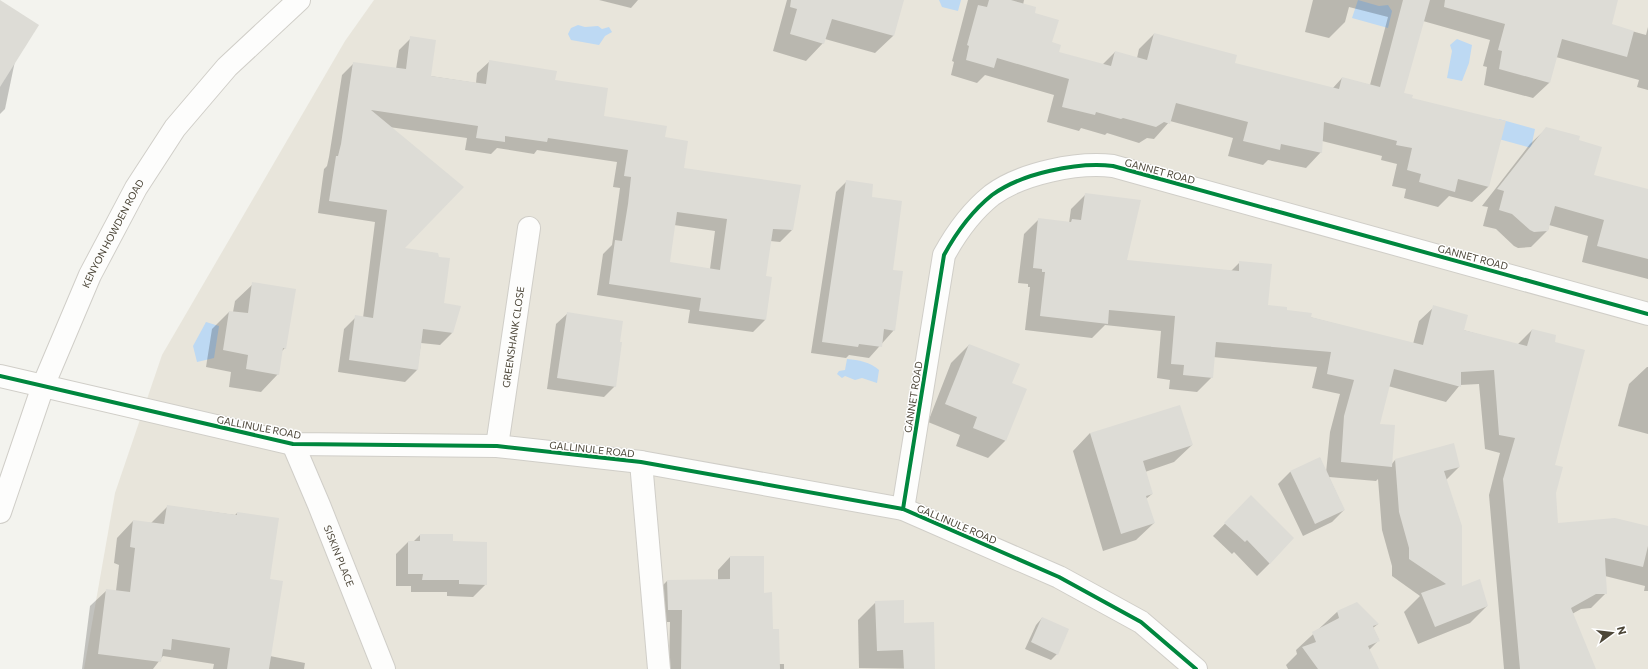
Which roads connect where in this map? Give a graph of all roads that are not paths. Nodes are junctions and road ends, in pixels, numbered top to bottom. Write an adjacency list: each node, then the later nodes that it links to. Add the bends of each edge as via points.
1 (299, 0): 5 (street, KENYON HOWDEN ROAD, via 227,67 174,128 136,188 90,275)
2 (529, 228): 7 (street, GREENSHANK CLOSE)
3 (1648, 314): 9 (street, GANNET ROAD, via 1113,166 1076,166 1041,173 1006,187 992,196 954,236 944,255)
4 (0, 376): 5 (street, GALLINULE ROAD)
5 (43, 386): 6 (street, GALLINULE ROAD); 10 (street, KENYON HOWDEN ROAD)
6 (293, 444): 7 (street, GALLINULE ROAD); 11 (street, SISKIN PLACE)
7 (497, 446): 8 (street, GALLINULE ROAD)
8 (641, 462): 9 (street, GALLINULE ROAD); 12 (street)
9 (903, 509): 13 (street, GALLINULE ROAD, via 1059,576 1141,622)
10 (0, 512)
11 (384, 669)
12 (659, 669)
13 (1196, 669)

